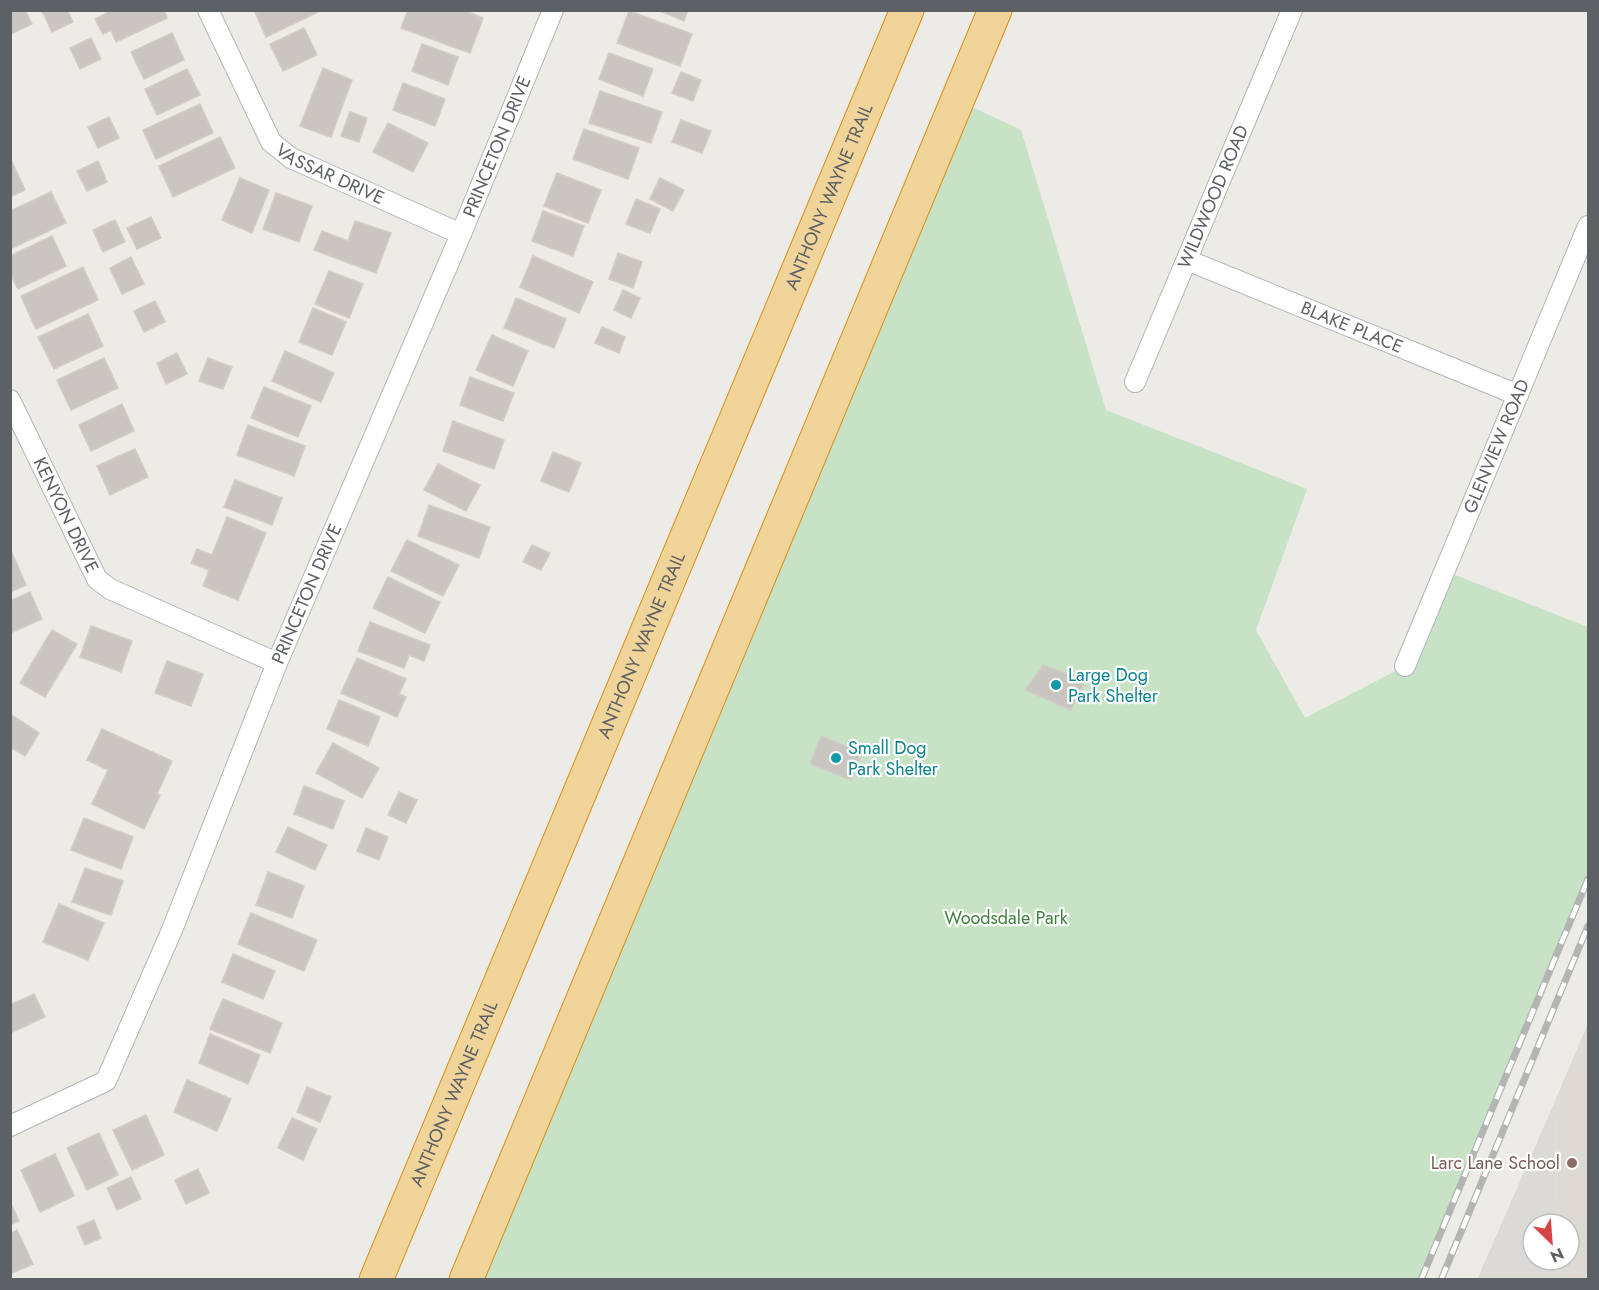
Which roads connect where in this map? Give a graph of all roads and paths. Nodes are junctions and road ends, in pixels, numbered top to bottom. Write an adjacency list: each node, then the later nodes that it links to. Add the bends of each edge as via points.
1 (208, 10): 7 (street, VASSAR DRIVE, via 271,142 291,158)
2 (554, 10): 7 (street, PRINCETON DRIVE)
3 (907, 10): 15 (highway, ANTHONY WAYNE TRAIL)
4 (995, 10): 16 (highway)
5 (1292, 10): 8 (street, WILDWOOD ROAD)
6 (1588, 226): 10 (street, GLENVIEW ROAD)
7 (461, 234): 12 (street, PRINCETON DRIVE)
8 (1187, 260): 9 (street, WILDWOOD ROAD); 10 (street, BLAKE PLACE)
9 (1136, 382)
10 (1518, 395): 13 (street, GLENVIEW ROAD)
11 (10, 400): 12 (street, KENYON DRIVE, via 97,579 110,589)
12 (277, 663): 14 (street, PRINCETON DRIVE, via 172,930 106,1081)
13 (1406, 666)
14 (10, 1126)
15 (376, 1280)
16 (466, 1280)

